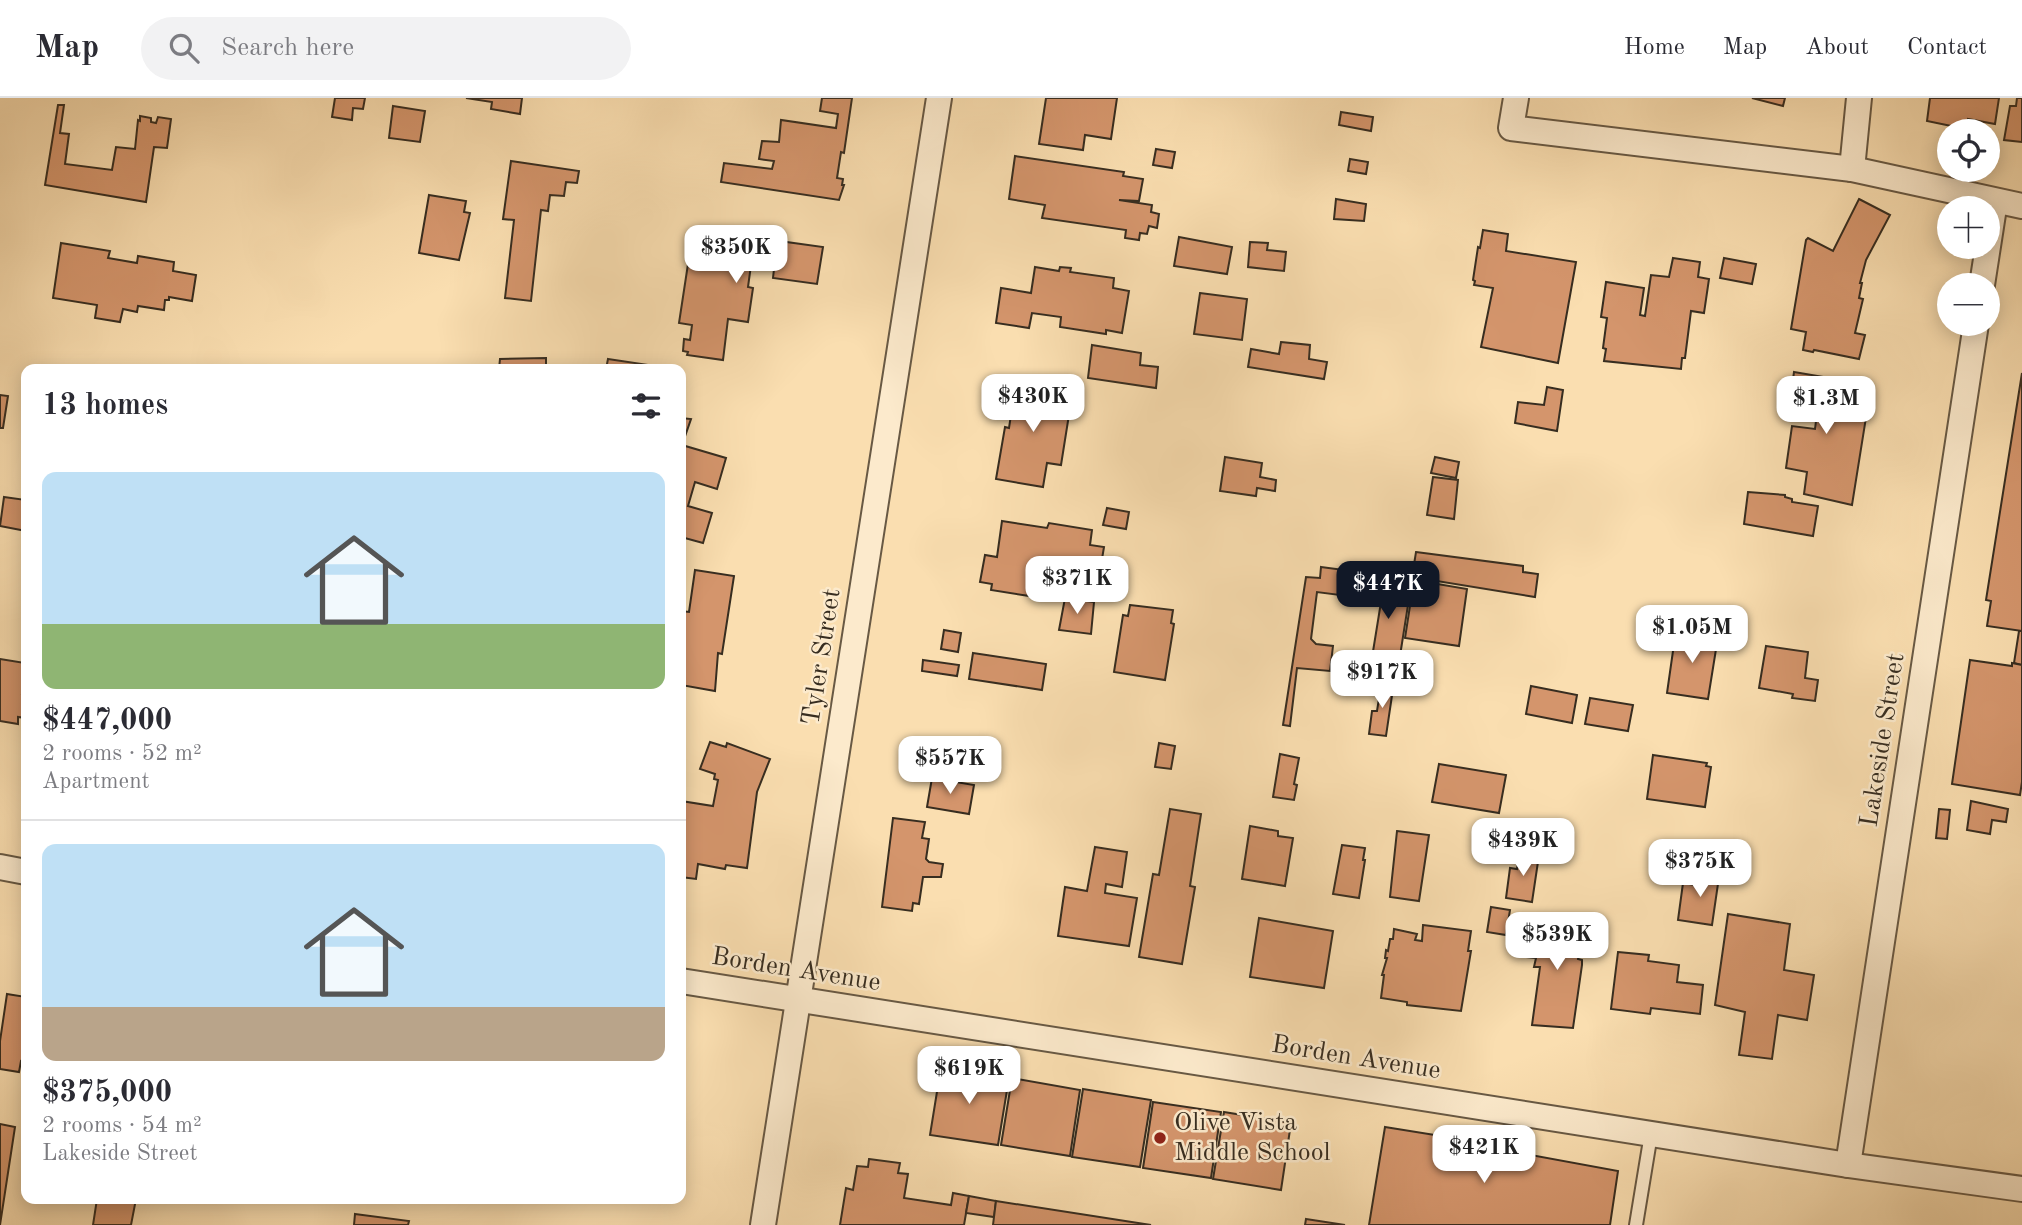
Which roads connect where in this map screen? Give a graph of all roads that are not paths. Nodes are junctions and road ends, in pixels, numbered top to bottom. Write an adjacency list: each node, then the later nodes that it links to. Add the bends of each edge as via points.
1 (939, 98): 12 (street, Tyler Street)
2 (1516, 98): 4 (street, via 1511,128)
3 (1859, 98): 4 (street)
4 (1852, 169): 5 (street)
5 (1973, 196)
6 (2000, 202): 7 (street)
7 (2022, 206)
8 (1974, 336): 14 (street, Lakeside Street)
9 (0, 867): 10 (street)
10 (21, 871)
11 (686, 982): 12 (street, Borden Avenue)
12 (799, 1001): 13 (street, Borden Avenue); 16 (street, Tyler Street)
13 (1651, 1134): 14 (street, Borden Avenue); 17 (lane)
14 (1848, 1165): 15 (street, Borden Avenue)
15 (2022, 1189)
16 (763, 1225)
17 (1636, 1225)

